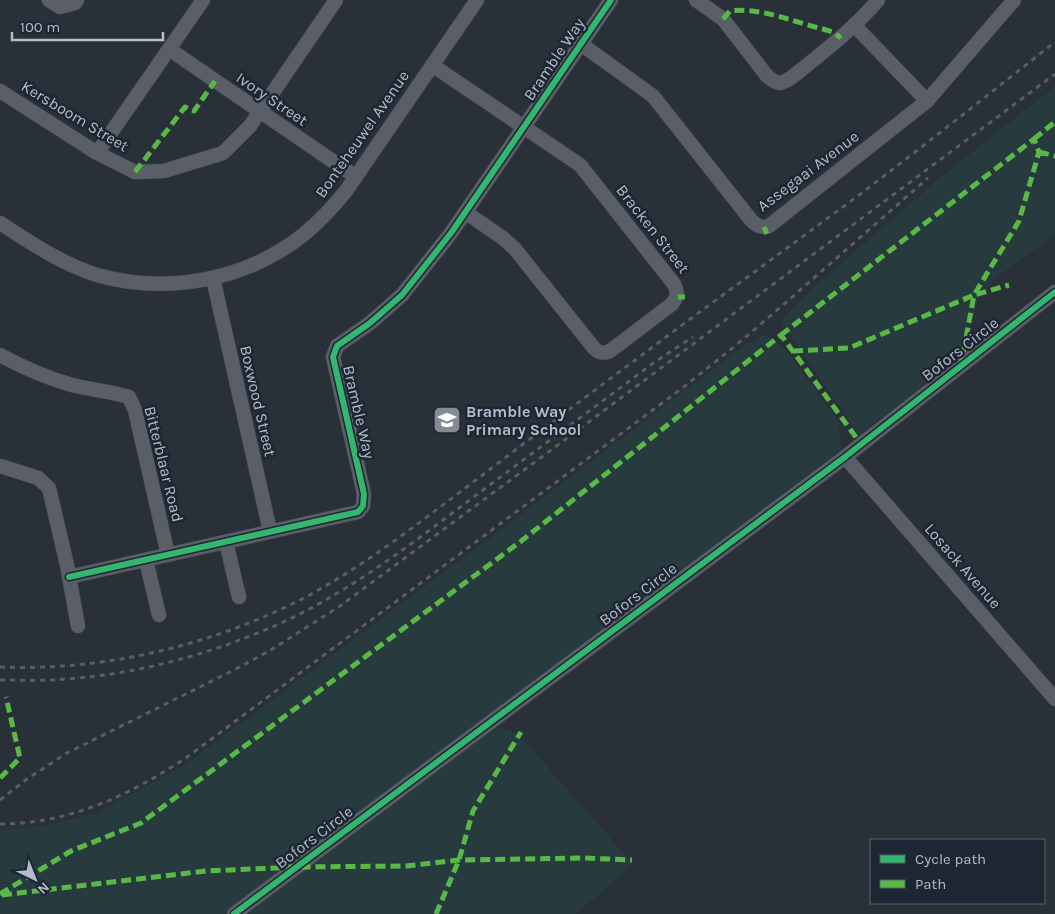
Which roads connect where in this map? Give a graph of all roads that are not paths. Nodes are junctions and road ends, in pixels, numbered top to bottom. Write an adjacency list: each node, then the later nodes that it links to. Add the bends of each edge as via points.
1 (49, 0): 2 (street, via 60,7)
2 (77, 0)
3 (203, 0): 12 (street)
4 (336, 0): 16 (street, Kersboom Street)
5 (477, 0): 13 (street, Bonteheuwel Avenue)
6 (611, 0): 11 (street, Bramble Way)
7 (696, 0): 10 (street, via 723,19 767,76 782,83)
8 (878, 0): 10 (street)
9 (1014, 0): 15 (street, Assegaai Avenue)
10 (854, 25): 15 (street)
11 (581, 44): 15 (street, Assegaai Avenue, via 653,96 759,226 769,226); 17 (street, Bramble Way)
12 (169, 49): 16 (street, Ivory Street); 18 (street)
13 (432, 65): 17 (street, Bracken Street); 19 (street, Bonteheuwel Avenue)
14 (0, 91): 18 (street, Kersboom Street)
15 (926, 101)
16 (260, 112): 18 (street, Kersboom Street, via 223,154 164,171 135,172); 19 (street, Ivory Street)
17 (524, 127): 20 (street, Bramble Way); 20 (street, Bracken Street, via 587,173 674,284 678,297 610,351 600,352 516,249)
18 (97, 153)
19 (356, 177): 22 (street, Bonteheuwel Avenue, via 330,211 302,236 263,260)
20 (466, 212): 27 (street, Bramble Way, via 402,295 337,346 333,357 364,494 363,506 358,512)
21 (0, 223): 22 (street, Bonteheuwel Avenue, via 69,264 98,275 152,283)
22 (213, 278): 27 (street, Boxwood Street)
23 (1055, 292): 25 (street, Bofors Circle)
24 (0, 355): 29 (street, Bitterblaar Road, via 72,385 129,397 135,410)
25 (845, 457): 35 (street, Losack Avenue); 36 (street, Bofors Circle)
26 (0, 466): 31 (street, via 38,478 49,488)
27 (270, 531): 28 (street, Bramble Way)
28 (226, 542): 29 (street, Bramble Way); 32 (street)
29 (168, 556): 30 (street, Bramble Way)
30 (146, 560): 31 (street, Bramble Way); 33 (street)
31 (70, 577): 34 (street)
32 (239, 597)
33 (159, 615)
34 (78, 626)
35 (1055, 699)
36 (234, 914)

